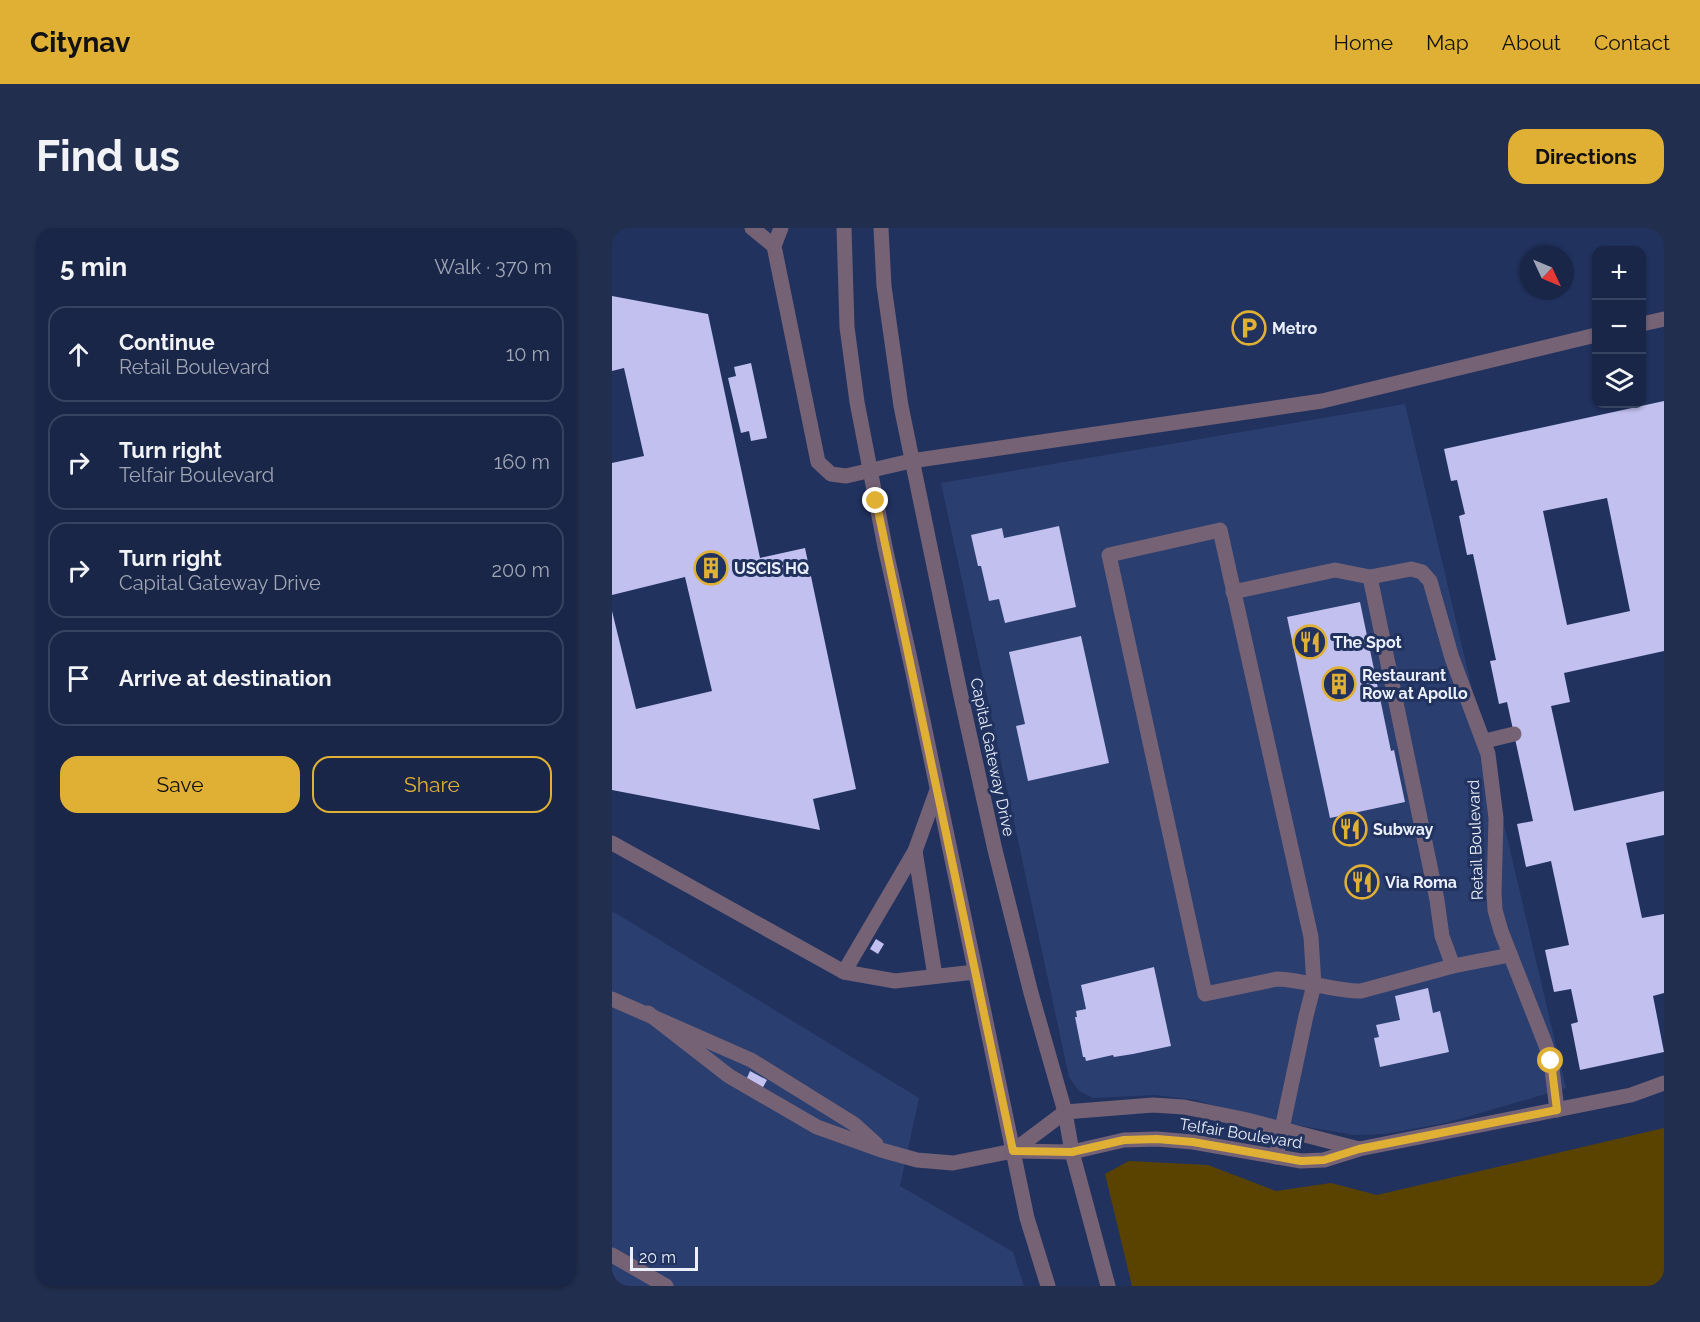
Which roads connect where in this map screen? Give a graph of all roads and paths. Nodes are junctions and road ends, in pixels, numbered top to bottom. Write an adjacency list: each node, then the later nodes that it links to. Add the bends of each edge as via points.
1 (752, 228): 5 (street)
2 (781, 228): 5 (street)
3 (844, 228): 10 (street, via 847,327)
4 (881, 228): 9 (street, Capital Gateway Drive, via 884,286)
5 (774, 246): 10 (street, via 818,462 831,474 846,476)
6 (1664, 319): 7 (street)
7 (1646, 323)
8 (1592, 336): 9 (street, via 1322,401)
9 (911, 460): 10 (street); 30 (street, Capital Gateway Drive, via 995,850)
10 (871, 469): 15 (street)
11 (1371, 577): 12 (street, via 1335,570); 14 (street, Retail Boulevard, via 1402,570 1426,575 1434,590 1452,658); 19 (street, via 1442,936)
12 (1233, 592): 23 (street, via 1311,937); 23 (street, via 1220,530 1108,555 1205,994 1277,979)
13 (1514, 734): 14 (street)
14 (1485, 741): 18 (street, Retail Boulevard, via 1495,807 1495,910)
15 (937, 790): 17 (street); 21 (street)
16 (612, 843): 20 (street)
17 (915, 851): 20 (street); 22 (street)
18 (1510, 955): 19 (street); 29 (street, Retail Boulevard, via 1551,1061)
19 (1453, 966): 23 (street, via 1361,991)
20 (844, 972): 22 (street, via 895,981)
21 (975, 972): 22 (street); 34 (street)
22 (935, 976)
23 (1314, 985): 31 (street)
24 (612, 999): 25 (street)
25 (648, 1013): 33 (street, via 751,1060 854,1124); 33 (street, via 729,1076 818,1127)
26 (1664, 1083): 28 (street, Telfair Boulevard)
27 (1664, 1094): 28 (street, Telfair Boulevard)
28 (1631, 1095): 29 (street, Telfair Boulevard)
29 (1557, 1110): 32 (street, Telfair Boulevard)
30 (1065, 1112): 31 (street, Telfair Boulevard, via 1153,1105 1184,1107); 34 (street); 35 (street, Capital Gateway Drive)
31 (1281, 1129): 32 (street, Telfair Boulevard); 36 (street)
32 (1359, 1149): 36 (street, Telfair Boulevard, via 1317,1161)
33 (881, 1150): 34 (street, via 917,1160 953,1163)
34 (1013, 1151): 35 (street, Telfair Boulevard); 39 (street, via 1027,1218)
35 (1072, 1152): 36 (street, Telfair Boulevard, via 1124,1140 1157,1139); 40 (street, Capital Gateway Drive)
36 (1276, 1156)
37 (612, 1255): 38 (street)
38 (666, 1286)
39 (1048, 1286)
40 (1108, 1286)

